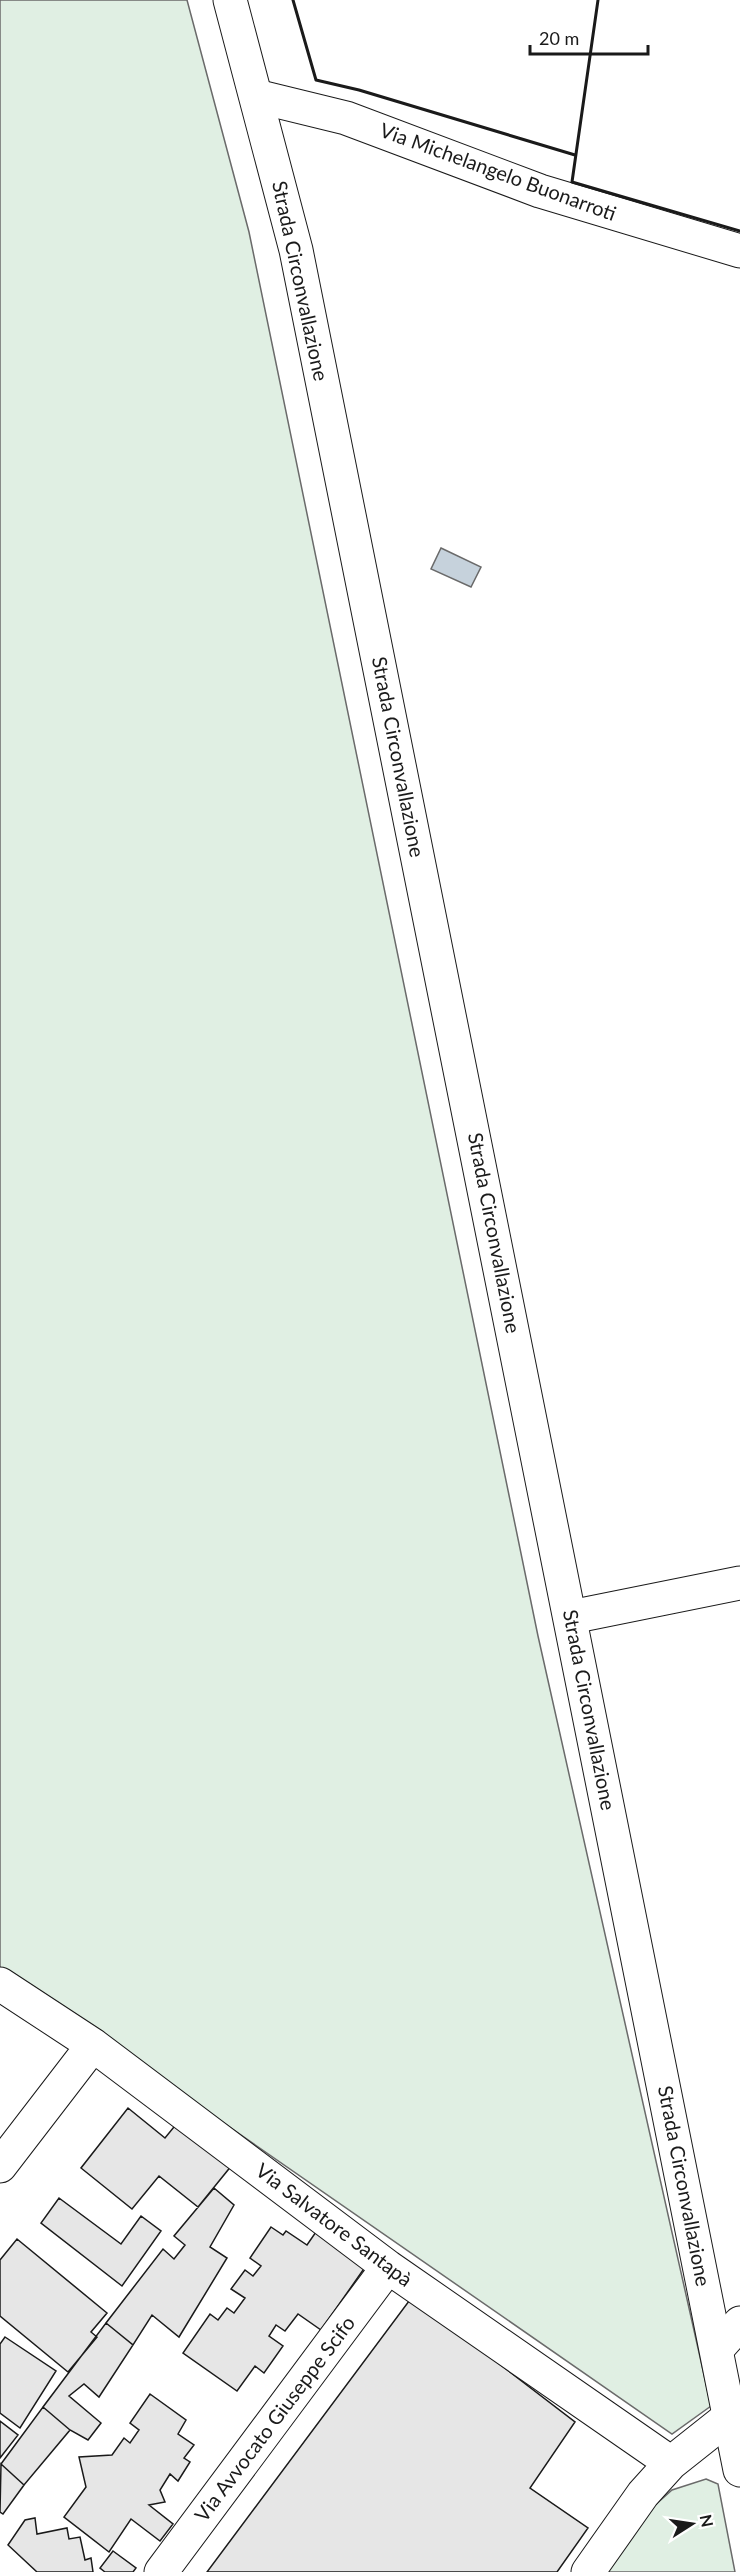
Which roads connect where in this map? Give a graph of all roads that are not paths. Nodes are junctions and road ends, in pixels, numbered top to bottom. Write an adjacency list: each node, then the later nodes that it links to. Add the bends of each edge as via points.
1 (230, 0): 2 (main road, Strada Circonvallazione)
2 (256, 96): 3 (main road, Via Michelangelo Buonarroti, via 346,118 540,191); 5 (main road, Strada Circonvallazione, via 296,250)
3 (740, 251)
4 (740, 1584): 5 (main road)
5 (571, 1617): 11 (main road, Strada Circonvallazione)
6 (0, 1984): 7 (main road, Via Salvatore Santapà)
7 (93, 2045): 8 (main road); 9 (main road, Via Salvatore Santapà)
8 (0, 2166)
9 (388, 2267): 13 (main road, Via Salvatore Santapà); 15 (main road, Via Avvocato Giuseppe Scifo)
10 (740, 2322): 11 (main road)
11 (717, 2349): 12 (main road, Strada Circonvallazione)
12 (729, 2418): 13 (main road); 14 (main road, Strada Circonvallazione)
13 (671, 2463): 16 (main road, via 643,2494)
14 (740, 2470)
15 (162, 2572)
16 (588, 2572)

